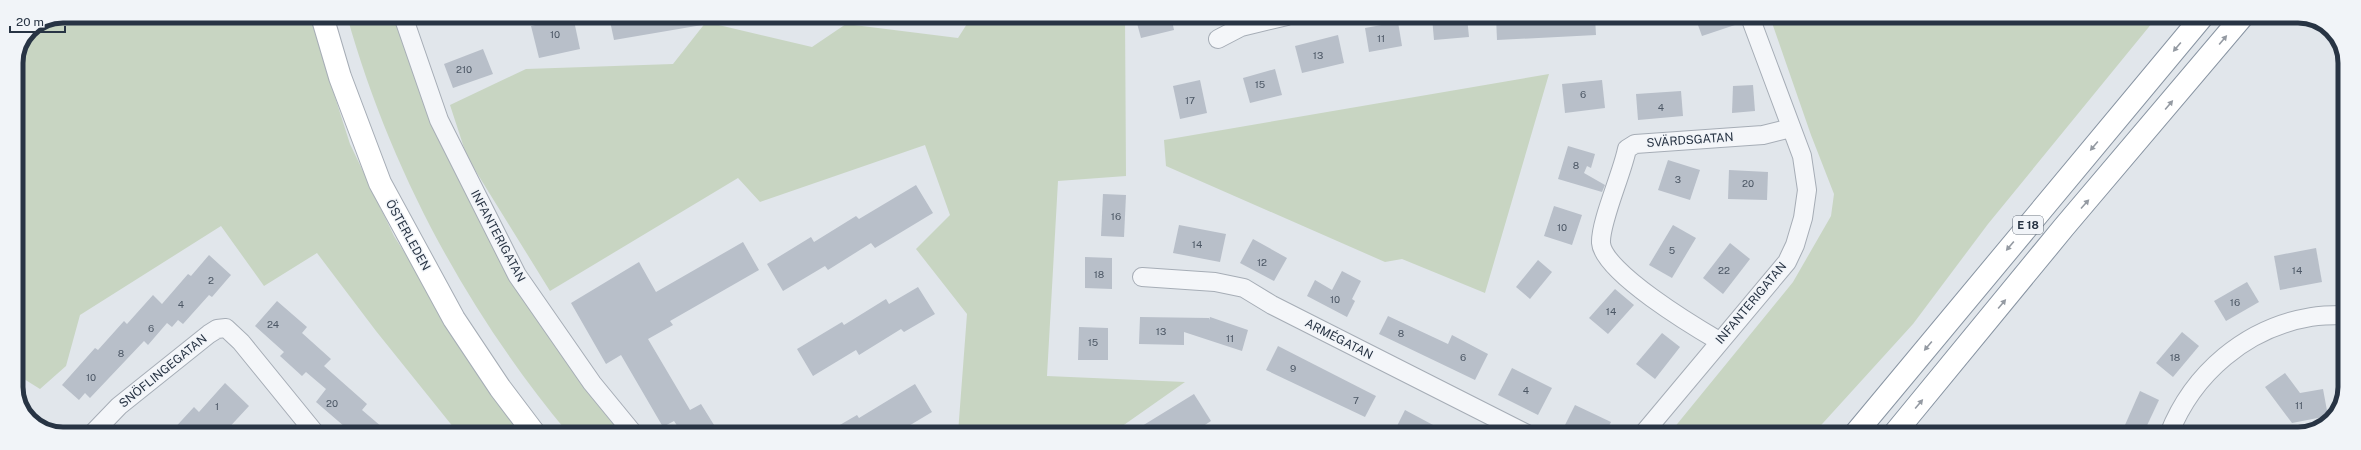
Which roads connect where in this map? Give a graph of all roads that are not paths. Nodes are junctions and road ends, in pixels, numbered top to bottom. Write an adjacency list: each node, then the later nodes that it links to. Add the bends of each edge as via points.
1 (324, 23): 14 (main road, ÖSTERLEDEN, via 340,77 380,183 454,319)
2 (405, 23): 15 (street, INFANTERIGATAN, via 438,120 517,275 592,383)
3 (1258, 23): 7 (street, via 1241,27)
4 (1752, 23): 8 (street, INFANTERIGATAN)
5 (2197, 23): 18 (main road, E 18, one-way to 18)
6 (2237, 23): 19 (main road, E 18, one-way to 6, via 2064,227)
7 (1218, 39)
8 (1791, 128): 11 (street, INFANTERIGATAN, via 1802,156 1807,190 1803,218 1795,245 1787,262); 11 (street, SVÄRDSGATAN, via 1763,135 1635,144 1627,149 1601,244 1607,256 1644,292 1677,317)
9 (1142, 277): 16 (street, ARMÉGATAN, via 1215,282 1244,288 1272,305)
10 (2338, 314): 20 (street, via 2312,316 2290,322 2242,343 2221,359 2193,387)
11 (1719, 341): 17 (street, INFANTERIGATAN)
12 (99, 427): 13 (street, SNÖFLINGEGATAN, via 119,406 217,329 226,328 234,334)
13 (310, 427)
14 (529, 427)
15 (628, 427)
16 (1513, 427)
17 (1649, 427)
18 (1861, 427)
19 (1900, 427)
20 (2172, 427)

